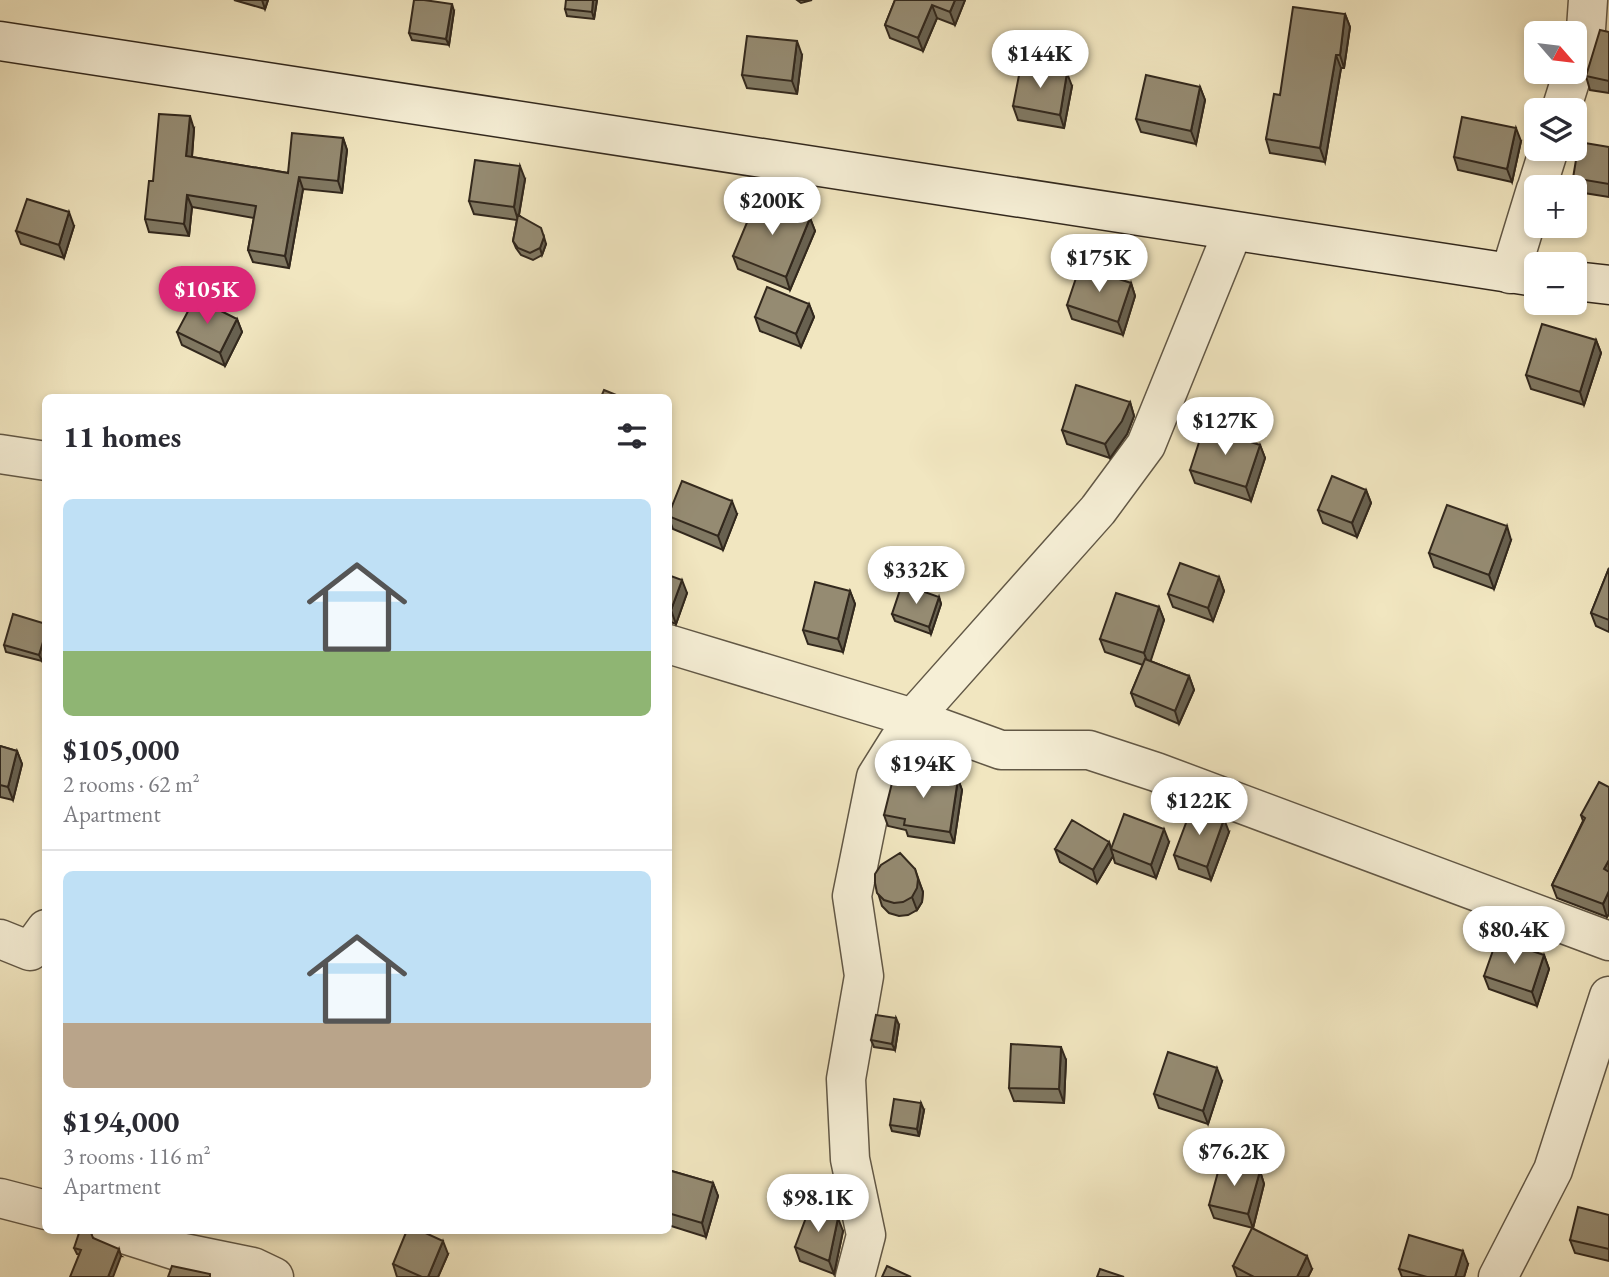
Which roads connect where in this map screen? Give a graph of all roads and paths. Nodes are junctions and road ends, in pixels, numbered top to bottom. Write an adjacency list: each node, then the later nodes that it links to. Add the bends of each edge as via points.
1 (1588, 0): 2 (street)
2 (1587, 21)
3 (0, 41): 4 (street)
4 (1233, 231): 6 (street); 12 (street, via 1146,444 1098,510)
5 (1529, 238): 6 (street)
6 (1523, 275)
7 (1587, 282): 8 (street)
8 (1609, 285)
9 (0, 454): 10 (street)
10 (42, 460)
11 (672, 645): 12 (street)
12 (913, 718): 15 (street, via 1001,750 1089,750); 21 (street, via 876,776 852,895 864,976 846,1079 850,1159 866,1235)
13 (42, 934): 14 (street, via 30,951)
14 (0, 939)
15 (1609, 941)
16 (1609, 996): 22 (street, via 1553,1170)
17 (0, 1198): 18 (street)
18 (42, 1209)
19 (124, 1234): 20 (street)
20 (259, 1273)
21 (855, 1277)
22 (1499, 1277)

